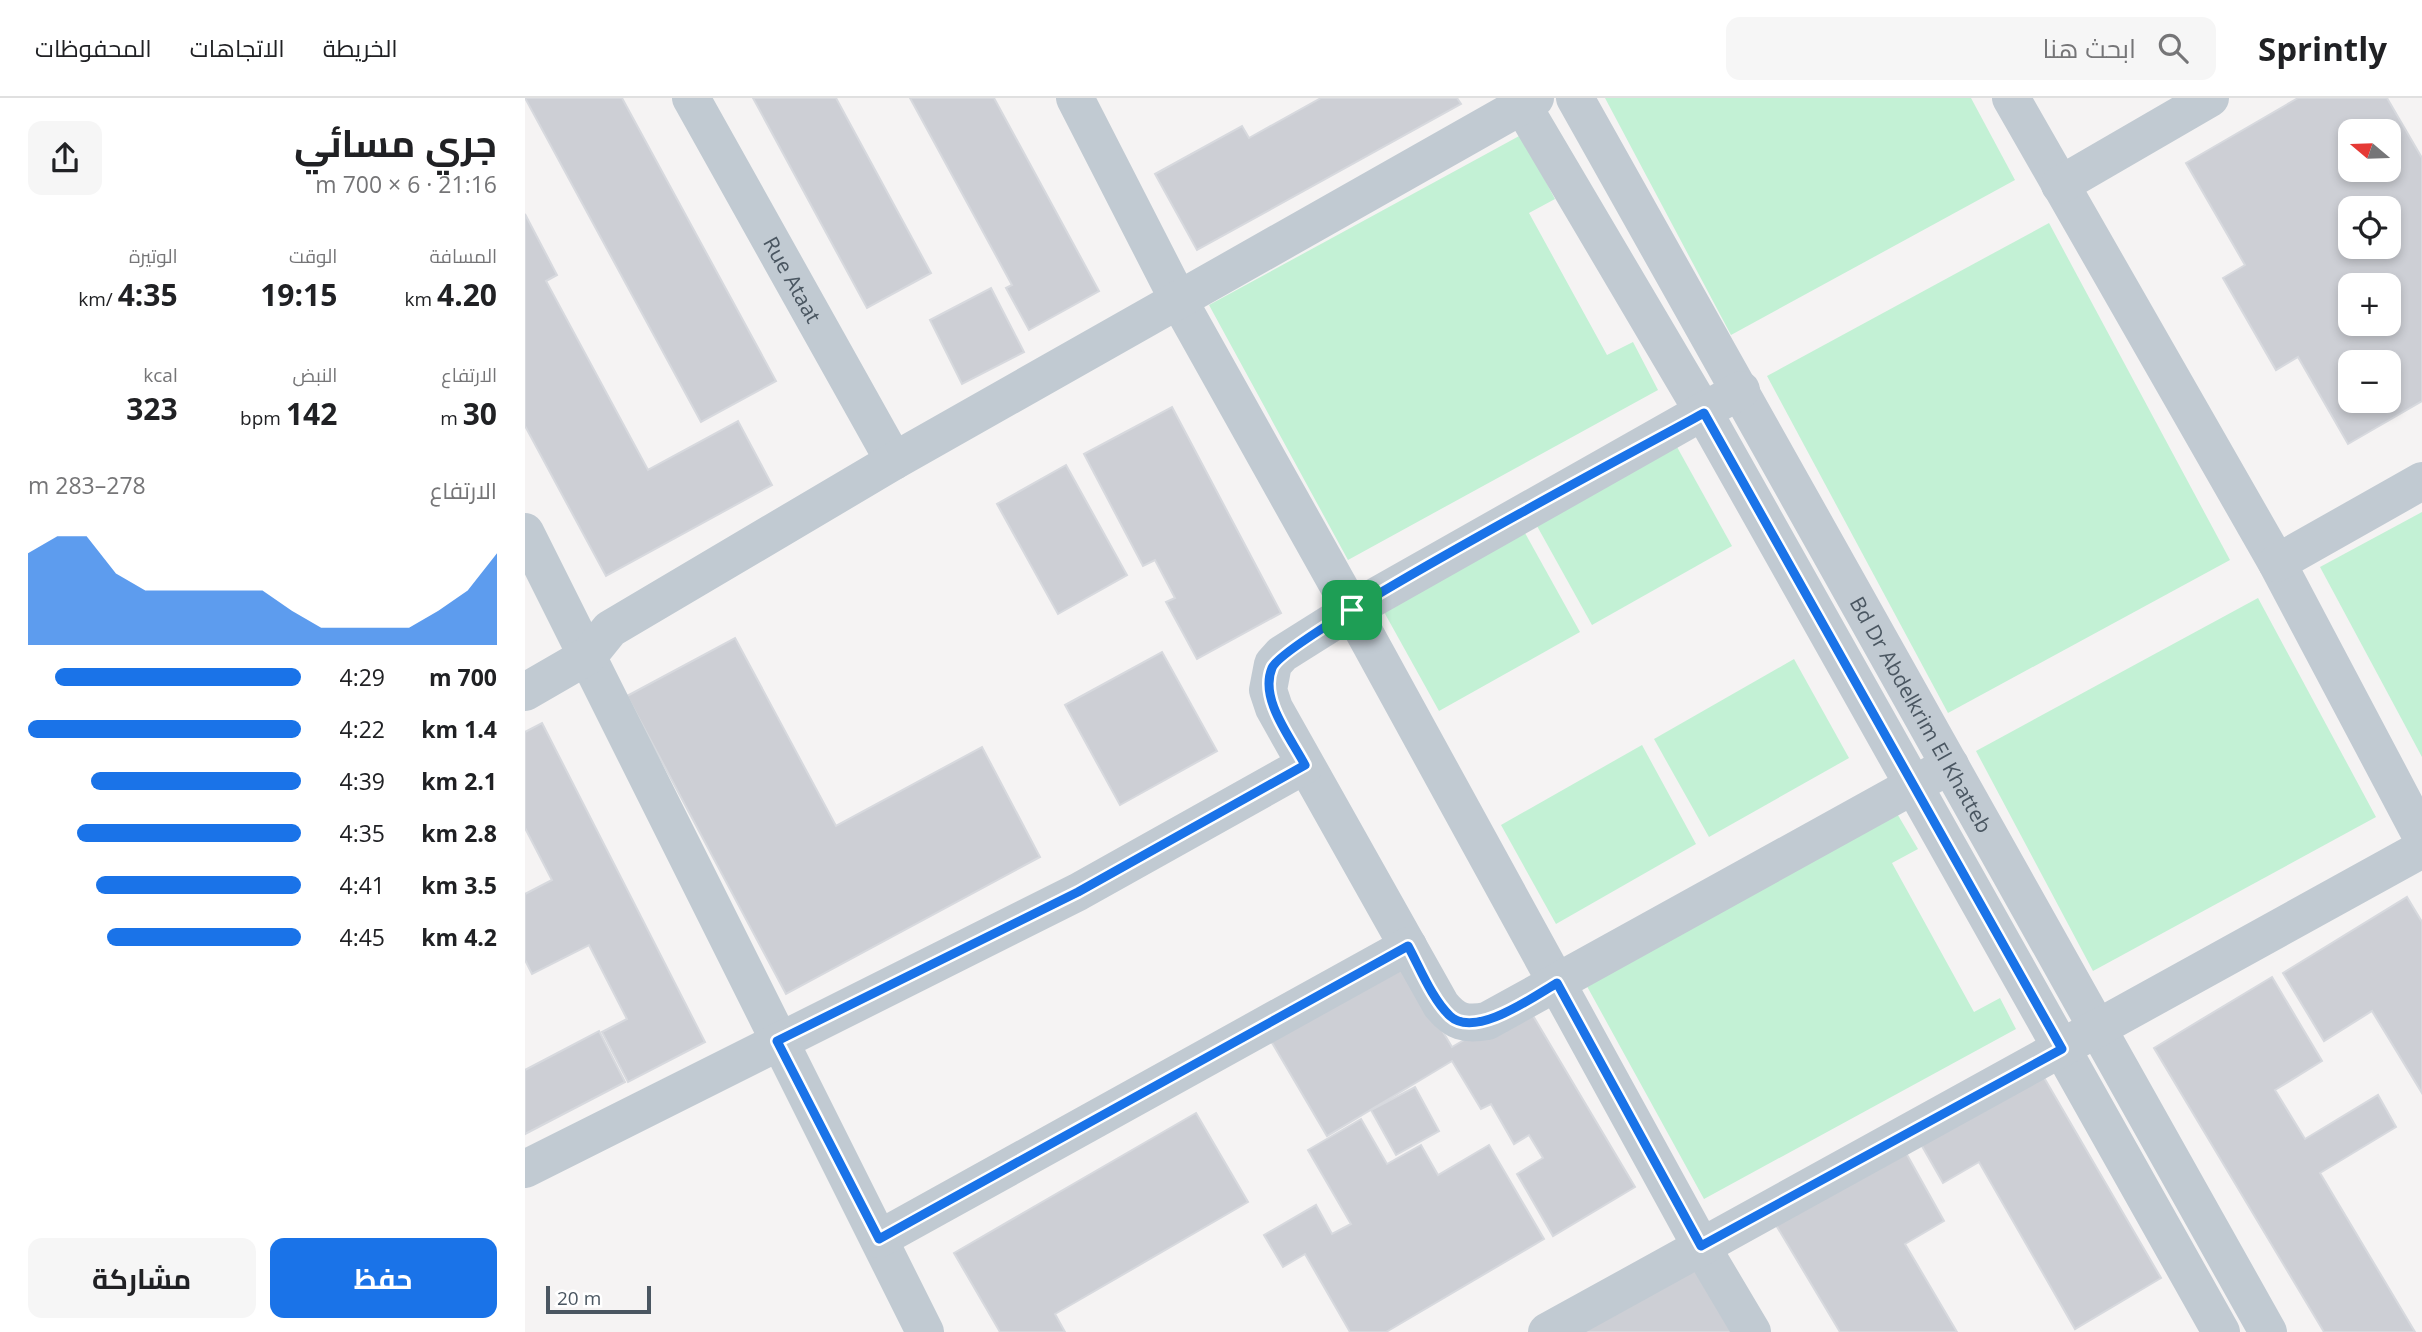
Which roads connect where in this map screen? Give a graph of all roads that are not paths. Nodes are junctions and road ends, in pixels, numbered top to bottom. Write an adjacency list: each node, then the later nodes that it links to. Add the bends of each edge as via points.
1 (691, 98): 11 (street, Rue Ataat)
2 (1075, 98): 8 (street)
3 (1575, 98): 9 (street, Bd Dr Abdelkrim El Khatteb)
4 (2011, 98): 7 (street)
5 (2210, 98): 7 (street)
6 (1525, 101): 8 (street); 10 (street)
7 (2060, 185): 14 (street)
8 (1179, 301): 11 (street); 15 (street)
9 (1741, 390): 10 (street); 20 (street, Bd Dr Abdelkrim El Khatteb)
10 (1704, 413): 15 (street); 21 (street)
11 (894, 461): 16 (street)
12 (2422, 481): 14 (street)
13 (525, 532): 16 (street)
14 (2277, 563): 22 (street)
15 (1352, 610): 19 (street, via 1282,654 1269,675 1274,708); 25 (street)
16 (592, 639): 17 (street); 18 (street); 27 (street)
17 (525, 661)
18 (525, 692)
19 (1305, 765): 24 (street); 27 (street, via 1078,892)
20 (1950, 765): 21 (street); 26 (street, Bd Dr Abdelkrim El Khatteb)
21 (1915, 787): 25 (street); 28 (street)
22 (2422, 837)
23 (2422, 849): 26 (street)
24 (1408, 946): 25 (street, via 1441,1005 1463,1023 1487,1021); 30 (street)
25 (1557, 983): 31 (street)
26 (2099, 1027): 28 (street); 36 (street, Bd Dr Abdelkrim El Khatteb)
27 (777, 1041): 29 (street); 30 (street)
28 (2062, 1049): 31 (street); 35 (street)
29 (525, 1169)
30 (879, 1239): 32 (street)
31 (1701, 1246): 33 (street); 34 (street)
32 (925, 1332)
33 (1547, 1332)
34 (1752, 1332)
35 (2221, 1332)
36 (2268, 1332)

